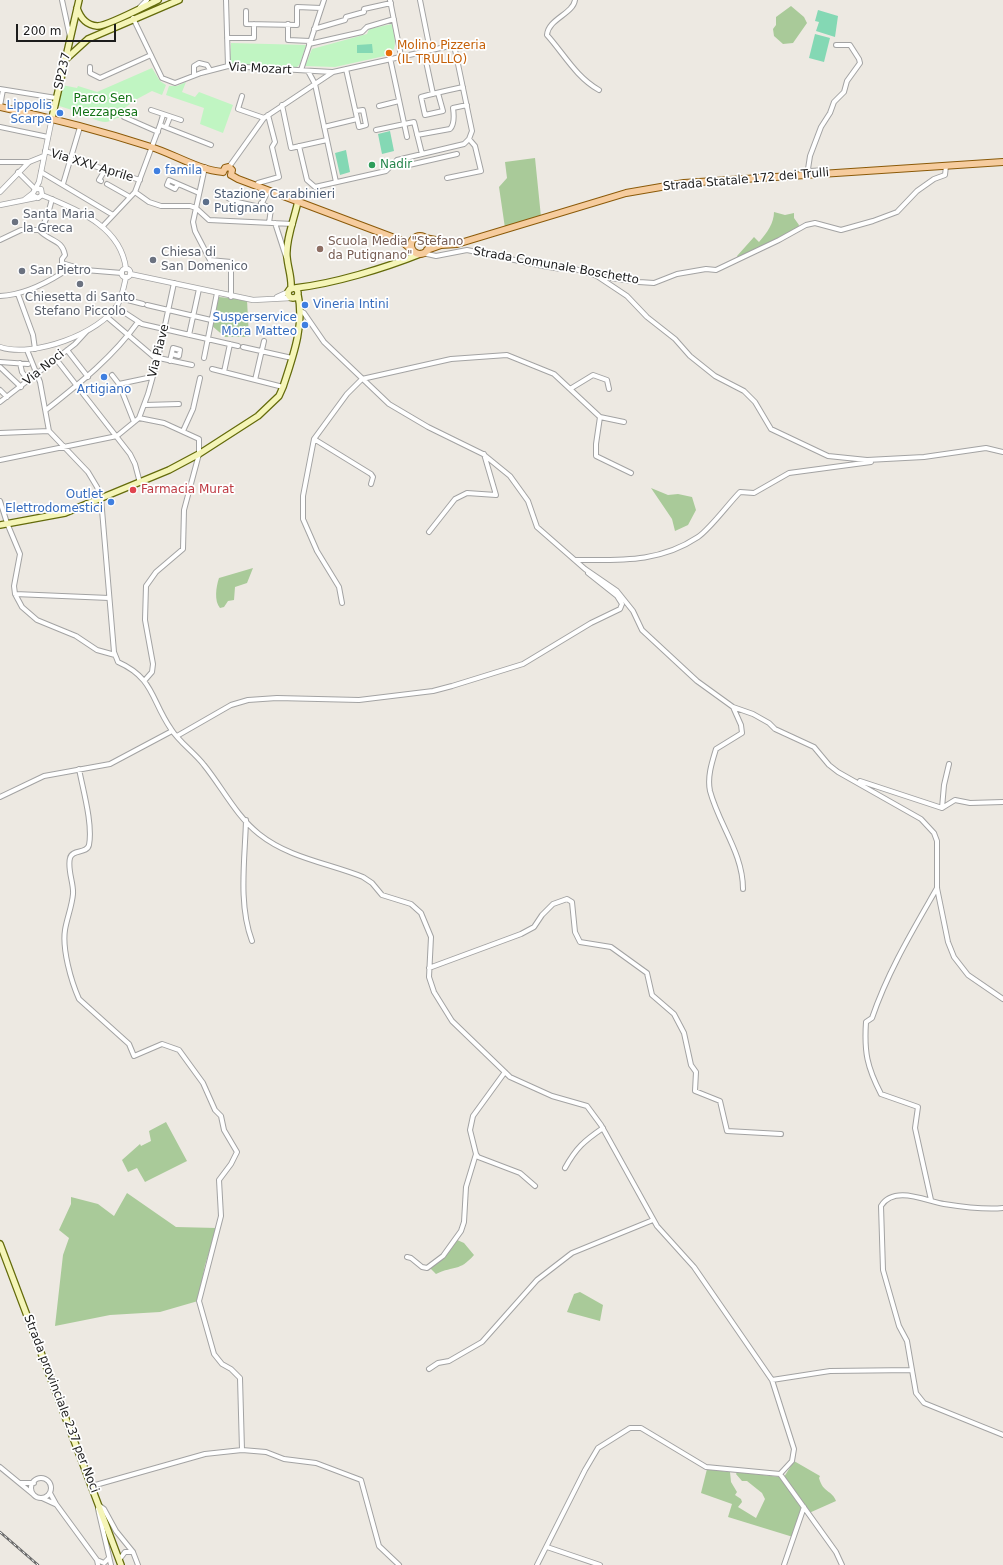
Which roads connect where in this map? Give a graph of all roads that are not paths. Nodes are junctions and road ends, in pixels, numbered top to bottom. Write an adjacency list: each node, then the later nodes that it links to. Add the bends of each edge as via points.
1 (62, 0): 15 (street)
2 (79, 0): 11 (main road, SP237 / SP237)
3 (147, 0): 13 (street)
4 (158, 0): 13 (main road)
5 (179, 0): 16 (main road)
6 (226, 0): 24 (street)
7 (324, 0): 12 (street)
8 (420, 0): 28 (street)
9 (575, 0): 45 (street, via 555,21 547,34 581,78)
10 (390, 2): 18 (street); 23 (street, via 364,9 364,12 346,17 345,20)
11 (77, 8): 17 (main road, SP237 / SP237); 19 (main road)
12 (321, 8): 21 (street, via 297,7 298,25); 23 (street)
13 (138, 9): 22 (main road)
14 (246, 11): 20 (street, via 246,24)
15 (65, 17): 17 (street); 25 (street)
16 (133, 18): 22 (main road); 30 (street, Via Mozart)
17 (74, 20): 19 (main road); 25 (main road, SP237 / SP237)
18 (394, 20): 26 (street, via 367,27 362,32); 31 (street)
19 (86, 22): 22 (main road)
20 (254, 24): 21 (street); 24 (street, via 254,38)
21 (288, 24): 26 (street, via 288,40)
22 (101, 29): 33 (main road)
23 (314, 29): 26 (street)
24 (227, 38): 34 (street)
25 (70, 39): 33 (main road, SP237 / SP237)
26 (310, 43): 38 (street)
27 (836, 46): 96 (street, via 850,45 860,64 820,127 810,156 808,169 826,170)
28 (430, 50): 29 (street); 43 (street, via 454,45)
29 (424, 52): 31 (street); 46 (street)
30 (151, 55): 35 (street, via 100,78 90,73); 41 (street, Via Mozart, via 162,78 175,83)
31 (401, 56): 32 (street)
32 (390, 58): 36 (street); 49 (street)
33 (65, 60): 48 (main road, SP237 / SP237)
34 (228, 66): 37 (street, Via Mozart); 38 (street, Via Mozart)
35 (90, 67)
36 (346, 69): 40 (street); 55 (street)
37 (210, 70): 41 (street, Via Mozart); 41 (street, via 207,65 199,63 194,66)
38 (301, 70): 39 (street, Via Mozart)
39 (308, 71): 40 (street, Via Mozart); 42 (street)
40 (333, 72): 42 (street)
41 (194, 75)
42 (315, 84): 50 (street); 68 (street)
43 (463, 87): 46 (street); 51 (street)
44 (2, 89): 48 (street); 52 (street)
45 (599, 90)
46 (436, 93): 46 (street, via 442,111 425,115 421,97)
47 (242, 96): 58 (street, via 238,109)
48 (56, 98): 60 (main road, SP237 / SP237)
49 (399, 101): 53 (street); 63 (street)
50 (282, 105): 58 (street); 77 (street, via 291,148)
51 (467, 105): 71 (street, via 453,108 454,122 450,129); 74 (street, via 472,131)
52 (0, 106): 60 (main road)
53 (379, 106)
54 (151, 110): 57 (street)
55 (356, 112): 61 (street); 61 (street, via 363,110 366,125 359,127)
56 (122, 114): 70 (street)
57 (163, 115): 59 (street); 64 (street)
58 (266, 116): 91 (street); 105 (street, via 275,142 272,148 279,177 258,183)
59 (170, 117): 62 (street); 67 (street)
60 (52, 118): 66 (main road); 72 (street)
61 (357, 119): 68 (street)
62 (181, 120)
63 (404, 124): 69 (street); 71 (street, via 414,122); 73 (street)
64 (160, 125): 67 (street); 70 (street)
65 (0, 126): 72 (street)
66 (80, 126): 78 (main road); 84 (street)
67 (166, 127): 76 (street)
68 (324, 127): 75 (street)
69 (376, 130)
70 (158, 132): 78 (street)
71 (417, 135): 81 (street)
72 (48, 137): 80 (street)
73 (407, 137)
74 (469, 139): 79 (street, via 464,144); 98 (street, via 476,146 481,170)
75 (327, 140): 77 (street); 101 (street)
76 (211, 145)
77 (299, 146): 101 (street, via 307,180 314,187)
78 (152, 147): 90 (main road); 99 (street)
79 (443, 150): 81 (street); 83 (street)
80 (44, 154): 84 (street, Via XXV Aprile); 86 (street); 94 (street)
81 (422, 154): 101 (street, via 397,160 386,171)
82 (457, 154): 83 (street)
83 (444, 157): 88 (street)
84 (70, 159): 92 (street, Via XXV Aprile); 102 (street)
85 (0, 162): 86 (street)
86 (29, 162): 93 (street)
87 (1003, 162): 89 (main road, Strada Statale 172 dei Trulli)
88 (409, 166)
89 (946, 166): 96 (main road, Strada Statale 172 dei Trulli); 138 (street, Strada Comunale Boschetto, via 945,175 934,179 916,192 896,212 873,221 840,230 815,223 806,225 716,270 706,269 677,274 654,282)
90 (205, 167): 95 (main road); 111 (street)
91 (229, 167): 95 (main road, via 224,168); 97 (main road, via 232,170)
92 (105, 170): 99 (street, Via XXV Aprile); 100 (street, via 99,180)
93 (18, 172): 108 (street); 109 (street)
94 (41, 172): 102 (street); 109 (street)
95 (223, 172): 97 (main road, via 225,176)
96 (827, 174): 128 (main road, Strada Statale 172 dei Trulli, via 684,183 626,192)
97 (231, 175): 105 (main road)
98 (447, 178)
99 (140, 180): 110 (street)
100 (101, 181)
101 (336, 182)
102 (63, 184): 119 (street)
103 (107, 184): 113 (street)
104 (178, 184): 111 (street)
105 (256, 186): 107 (main road)
106 (216, 191): 116 (street, via 233,201 260,207)
107 (268, 191): 115 (main road); 116 (street)
108 (0, 192)
109 (36, 192): 112 (street); 112 (street, via 40,198); 117 (street, via 24,200)
110 (135, 192): 113 (street); 118 (street, via 149,202 161,206)
111 (199, 193): 118 (street)
112 (42, 195): 114 (street)
113 (130, 197): 119 (street)
114 (52, 199): 123 (street); 124 (street, via 48,216)
115 (298, 201): 122 (main road); 127 (main road)
116 (261, 203): 120 (street, via 271,209)
117 (0, 205)
118 (196, 208): 120 (street, via 209,220); 146 (street, via 193,222 195,231 207,256 214,261 231,262)
119 (113, 215): 123 (street)
120 (269, 223): 121 (street)
121 (275, 223): 122 (street); 132 (street)
122 (293, 224): 132 (main road)
123 (104, 226): 135 (street, via 121,251)
124 (40, 230): 126 (street, via 21,230); 134 (street, via 64,247 65,256)
125 (414, 238): 127 (main road); 129 (main road); 130 (main road, via 420,236)
126 (0, 240)
127 (400, 240): 129 (main road)
128 (458, 244): 130 (main road); 130 (main road, Strada Statale 172 dei Trulli)
129 (410, 248): 130 (main road); 133 (main road, via 407,256)
130 (426, 248): 131 (street); 131 (street, Strada Comunale Boschetto, via 430,256); 133 (main road)
131 (441, 254): 138 (street, Strada Comunale Boschetto, via 467,250 542,266 572,268)
132 (287, 258): 143 (main road)
133 (398, 262): 143 (main road)
134 (62, 263): 136 (street, via 84,270); 144 (street, via 62,272 48,282)
135 (126, 269): 136 (street); 137 (street, via 130,270)
136 (122, 273): 139 (street)
137 (130, 274): 139 (street); 140 (street)
138 (597, 276): 213 (street, via 627,296 647,317 715,376 744,390 755,402 770,430 828,456 867,460)
139 (126, 277): 147 (street)
140 (174, 283): 141 (street); 150 (street, Via Piave)
141 (200, 289): 142 (street); 151 (street)
142 (217, 293): 146 (street); 153 (street)
143 (293, 293): 146 (street, via 254,300); 149 (main road)
144 (18, 294): 145 (street); 163 (street, via 33,335)
145 (0, 296)
146 (231, 296)
147 (120, 298): 148 (street); 150 (street)
148 (116, 307): 152 (street); 154 (street)
149 (300, 309): 170 (main road); 187 (street, via 324,342)
150 (169, 310): 151 (street); 155 (street, Via Piave)
151 (194, 316): 153 (street); 157 (street)
152 (107, 317): 156 (street); 158 (street)
153 (212, 320): 159 (street)
154 (138, 322): 155 (street); 158 (street)
155 (165, 330): 157 (street); 168 (street, Via Piave)
156 (86, 332): 163 (street); 165 (street, Via Noci)
157 (189, 335): 159 (street)
158 (128, 336): 168 (street); 182 (street)
159 (208, 339): 161 (street); 169 (street)
160 (264, 341): 166 (street)
161 (230, 344): 166 (street); 179 (street)
162 (0, 346): 164 (street)
163 (35, 349): 164 (street)
164 (27, 350): 180 (street)
165 (67, 350): 171 (street, Via Noci); 182 (street)
166 (262, 351): 170 (street); 186 (street)
167 (172, 354): 172 (street)
168 (158, 358): 172 (street); 183 (street, Via Piave)
169 (204, 358)
170 (292, 358): 191 (main road)
171 (56, 359): 180 (street, Via Noci); 189 (street)
172 (170, 361): 176 (street)
173 (0, 362): 174 (street)
174 (20, 363): 175 (street); 185 (street, via 22,372)
175 (28, 364)
176 (192, 365)
177 (0, 367): 190 (street)
178 (212, 369): 179 (street)
179 (224, 372): 186 (street)
180 (37, 373): 185 (street, Via Noci); 199 (street)
181 (112, 375): 188 (street)
182 (88, 377): 189 (street)
183 (152, 377): 188 (street); 198 (street, Via Piave)
184 (200, 378): 205 (street, via 193,410)
185 (28, 380): 190 (street, Via Noci)
186 (255, 380): 191 (street)
187 (363, 380): 192 (street, via 451,359 507,355 554,374); 208 (street, via 347,394); 212 (street, via 389,404 428,427)
188 (119, 384): 202 (street)
189 (77, 386): 199 (street); 207 (street)
190 (21, 387): 195 (street, Via Noci)
191 (283, 387): 211 (main road, via 279,396 258,416)
192 (570, 389): 193 (street, via 593,375 607,380); 200 (street)
193 (609, 389)
194 (0, 390): 195 (street)
195 (7, 397): 196 (street, Via Noci)
196 (0, 402)
197 (179, 404): 198 (street)
198 (145, 405): 201 (street, Via Piave)
199 (46, 410): 204 (street)
200 (600, 417): 203 (street); 215 (street, via 596,456)
201 (139, 418): 202 (street); 205 (street, via 164,423)
202 (134, 422): 207 (street)
203 (624, 422)
204 (49, 431): 206 (street); 209 (street)
205 (183, 431): 211 (street, via 199,439)
206 (0, 433)
207 (117, 436): 209 (street); 216 (street, via 135,464)
208 (314, 439): 217 (street, via 371,474); 227 (street, via 303,496 303,519 317,551 339,587)
209 (65, 447): 214 (street); 218 (street, via 88,472)
210 (1003, 452): 213 (street, via 986,448)
211 (199, 454): 216 (main road); 229 (street, via 184,510 183,548 156,572 146,586 145,620 153,664 152,672)
212 (484, 454): 222 (street, via 496,495 467,493 454,499); 223 (street, via 510,476 528,502 537,527)
213 (890, 459): 223 (street, via 789,473 754,493 740,492 698,536 660,555 636,560)
214 (0, 460)
215 (631, 473)
216 (140, 483): 218 (main road)
217 (371, 484)
218 (101, 498): 220 (main road, via 65,514); 226 (street)
219 (0, 501): 220 (street)
220 (7, 523): 221 (main road); 225 (street, via 20,554 14,580)
221 (0, 524)
222 (429, 532)
223 (576, 560): 224 (street)
224 (585, 569): 230 (street, via 617,591 633,611 642,630 697,681); 232 (street, via 591,577 617,596 621,607 523,664 452,686 399,696 359,700 248,700 231,705)
225 (15, 594): 226 (street); 228 (street, via 22,607 37,620 76,636 97,650)
226 (110, 598): 228 (street)
227 (342, 603)
228 (116, 655): 229 (street, via 118,662 133,668)
229 (145, 680): 231 (street)
230 (733, 708): 235 (street, via 753,714 770,723 775,729 814,747 829,765); 241 (street, via 742,733 716,749 709,773 710,790 735,850 742,872)
231 (172, 731): 232 (street); 234 (street, via 110,764)
232 (177, 736): 239 (street, via 204,765)
233 (949, 764): 238 (street)
234 (79, 769): 236 (street, via 44,776); 260 (street, via 89,826 89,846 70,858 70,882 73,893 64,932 68,962 77,995 129,1044 134,1056 162,1044 179,1050 203,1083 237,1152 219,1180 221,1216 199,1300 214,1354 240,1378)
235 (848, 778): 238 (street); 240 (street, via 929,825 937,842)
236 (0, 797)
237 (1003, 802): 238 (street, via 970,803 955,800)
238 (942, 808)
239 (246, 820): 242 (street, via 245,917); 243 (street, via 259,834 292,854 363,877 382,895 416,907 431,937)
240 (937, 888): 244 (street, via 948,942 954,957 968,975); 251 (street, via 882,988 872,1018 866,1022 864,1046 871,1074 881,1094 918,1107 914,1128)
241 (743, 889)
242 (252, 941)
243 (429, 968): 245 (street, via 434,992 446,1014); 247 (street, via 521,934 534,927 553,904 567,899 572,902 575,932 580,942 611,947 647,973 652,995 674,1014 684,1033 691,1065 696,1072 695,1091 720,1101 727,1131)
244 (1003, 999)
245 (504, 1072): 246 (street, via 519,1082 545,1093 587,1106); 248 (street, via 473,1116 470,1130)
246 (603, 1128): 249 (street, via 582,1142); 253 (street)
247 (781, 1134)
248 (476, 1154): 250 (street, via 520,1173); 255 (street, via 466,1187 461,1232 443,1256 427,1268)
249 (565, 1168)
250 (535, 1186)
251 (931, 1200): 252 (street, via 964,1207); 257 (street, via 911,1196 890,1198 881,1206 882,1270 899,1326 907,1341)
252 (1003, 1208)
253 (653, 1220): 256 (street, via 572,1254 537,1280 482,1342); 258 (street, via 694,1267)
254 (0, 1244): 265 (main road, Strada provinciale 237 per Noci)
255 (407, 1257)
256 (429, 1369)
257 (912, 1370): 258 (street, via 830,1371); 259 (street, via 916,1393 924,1403)
258 (772, 1380): 262 (street, via 794,1449 792,1461)
259 (1003, 1435)
260 (242, 1450): 265 (street, via 204,1454); 281 (street, via 266,1452 284,1459 316,1463 361,1480 379,1546)
261 (0, 1468): 263 (street)
262 (780, 1474): 272 (street); 273 (street, via 706,1467 641,1428 630,1428 598,1448)
263 (17, 1482): 264 (street); 267 (street)
264 (34, 1483): 266 (street, via 39,1479 45,1480 51,1487); 267 (street)
265 (92, 1486): 268 (main road, Strada provinciale 237 per Noci)
266 (50, 1493): 269 (street); 270 (street)
267 (34, 1494): 269 (street)
268 (96, 1496): 271 (main road, Strada provinciale 237 per Noci); 275 (street)
269 (42, 1498): 270 (street)
270 (56, 1504): 276 (street)
271 (100, 1506): 274 (street); 277 (main road, Strada provinciale 237 per Noci)
272 (804, 1507): 284 (street); 285 (street, via 836,1552)
273 (547, 1547): 282 (street); 283 (street)
274 (133, 1552): 277 (street, via 126,1552); 280 (street)
275 (109, 1558): 276 (street, via 104,1563); 279 (street)
276 (96, 1560): 278 (street)
277 (120, 1562)
278 (98, 1565)
279 (111, 1565)
280 (138, 1565)
281 (399, 1565)
282 (537, 1565)
283 (600, 1565)
284 (784, 1565)
285 (842, 1565)

